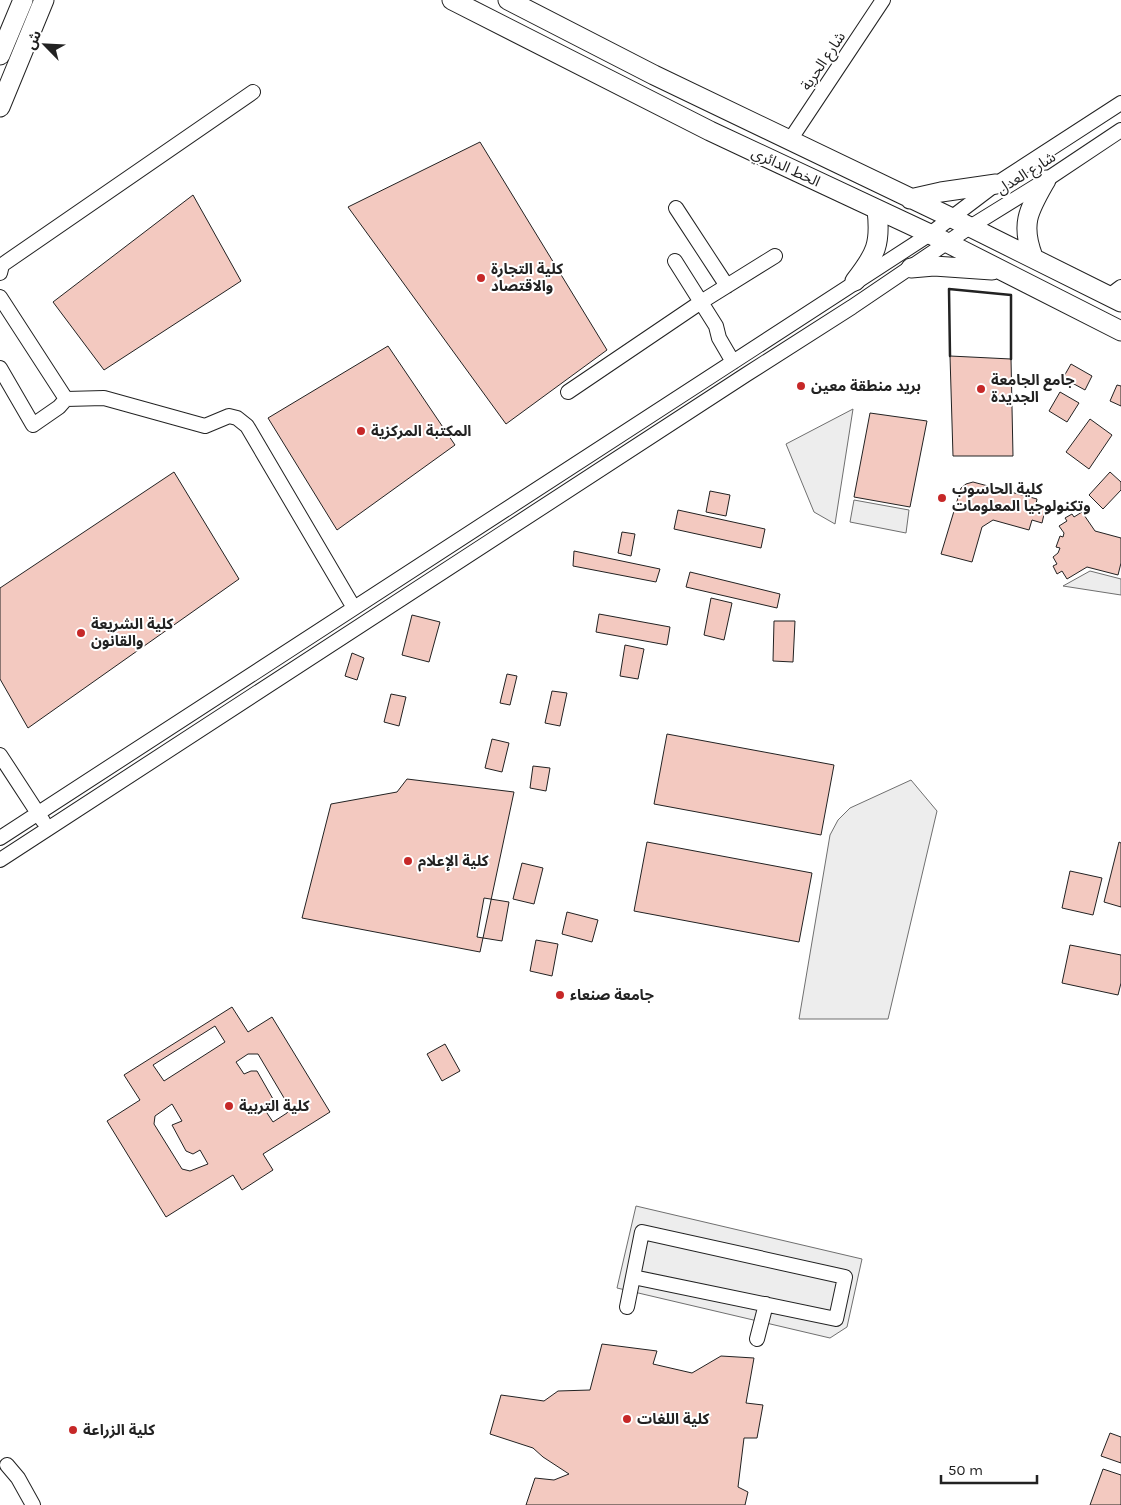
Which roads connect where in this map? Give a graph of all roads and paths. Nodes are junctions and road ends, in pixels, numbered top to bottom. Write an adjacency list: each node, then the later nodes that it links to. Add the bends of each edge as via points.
1 (23, 0): 7 (main road)
2 (44, 0): 10 (main road)
3 (452, 0): 6 (main road, الخط الدائري)
4 (882, 0): 12 (street, شارع الحرية)
5 (516, 2): 6 (main road); 12 (main road, الخط الدائري, via 654,75)
6 (508, 27): 17 (main road, الخط الدائري, via 710,131)
7 (0, 55)
8 (254, 92): 27 (street, via 2,265)
9 (1121, 103): 14 (street, شارع العدل)
10 (0, 107)
11 (1121, 130): 13 (street, شارع العدل)
12 (790, 140): 15 (main road, الخط الدائري)
13 (1046, 180): 19 (street, شارع العدل); 23 (main road, via 1026,226)
14 (996, 184): 15 (main road); 18 (street, شارع العدل)
15 (910, 199): 18 (main road, الخط الدائري)
16 (676, 208): 29 (street)
17 (877, 210): 20 (main road, الخط الدائري); 28 (main road, via 879,241)
18 (952, 218): 19 (main road, الخط الدائري); 20 (street, شارع العدل)
19 (970, 227): 21 (street, شارع العدل); 23 (main road, الخط الدائري)
20 (930, 234): 21 (main road, الخط الدائري); 28 (street, شارع العدل)
21 (948, 243): 25 (street, شارع العدل); 26 (main road, الخط الدائري)
22 (775, 256): 29 (street)
23 (1033, 258): 30 (main road, الخط الدائري)
24 (675, 261): 32 (street)
25 (911, 268): 26 (main road, via 934,266); 36 (street, شارع العدل)
26 (1003, 271): 33 (main road, الخط الدائري)
27 (0, 273)
28 (855, 281): 34 (street, شارع العدل)
29 (727, 286): 32 (street)
30 (1117, 295)
31 (0, 297): 38 (street)
32 (701, 302): 34 (street, via 716,326 727,333); 37 (street)
33 (1121, 330)
34 (737, 360): 36 (street); 39 (street, شارع العدل)
35 (0, 368): 38 (street, via 33,425)
36 (746, 374): 42 (street, شارع العدل)
37 (568, 392)
38 (66, 399): 39 (street, via 104,398 205,426 229,416 237,418 247,426)
39 (354, 608): 41 (street, شارع العدل)
40 (0, 755): 41 (street)
41 (38, 813): 42 (street); 43 (street, شارع العدل)
42 (47, 828): 44 (street, شارع العدل)
43 (0, 838)
44 (0, 860)
45 (633, 1277): 46 (street); 46 (street, via 642,1232 845,1278 836,1319); 47 (street)
46 (766, 1304): 48 (street)
47 (627, 1307)
48 (757, 1339)
49 (8, 1465): 50 (street)
50 (32, 1505)

